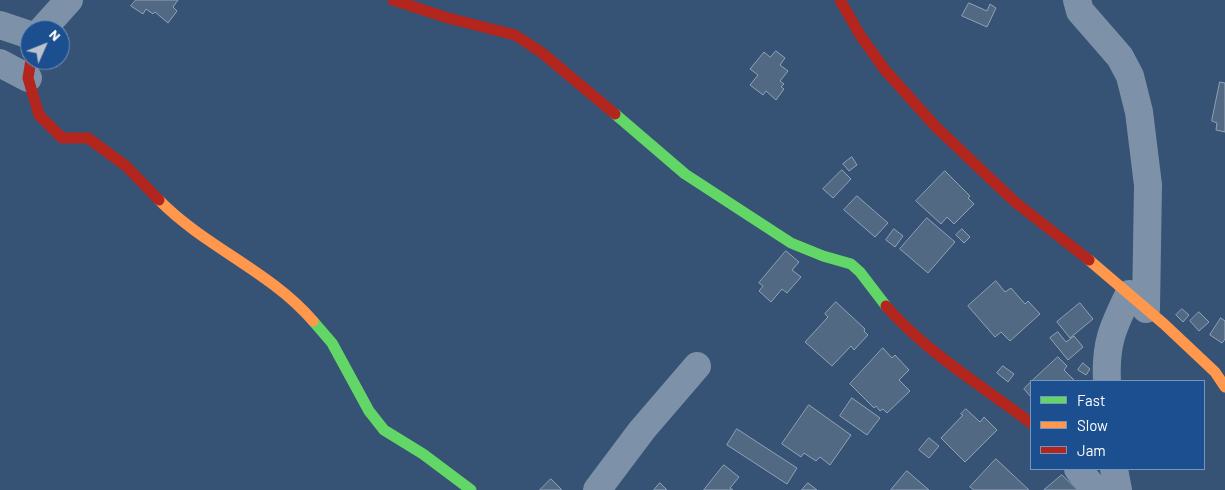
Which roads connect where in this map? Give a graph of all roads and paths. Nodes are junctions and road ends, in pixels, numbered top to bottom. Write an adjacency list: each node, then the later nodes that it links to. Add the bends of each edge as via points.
1 (69, 0): 5 (street)
2 (393, 0): 15 (street, via 515,35 541,52 685,174 791,242 851,264 887,307 936,354)
3 (840, 0): 11 (street, via 885,70 935,126 1015,202)
4 (1077, 0): 11 (street, via 1080,11 1120,57 1130,76 1139,112 1148,185)
5 (51, 20)
6 (0, 24): 7 (street)
7 (20, 32)
8 (0, 63): 9 (street)
9 (20, 67)
10 (30, 70): 18 (street, via 39,115 62,138 88,138 126,166 196,232 301,307 332,344 369,411 384,430)
11 (1138, 301): 13 (street, via 1114,324 1108,345); 14 (street, via 1215,372)
12 (697, 366): 19 (street, via 642,430)
13 (1107, 380)
14 (1225, 387)
15 (1030, 422)
16 (1079, 470): 20 (street)
17 (1114, 470): 21 (street)
18 (471, 490)
19 (597, 490)
20 (1094, 490)
21 (1118, 490)

